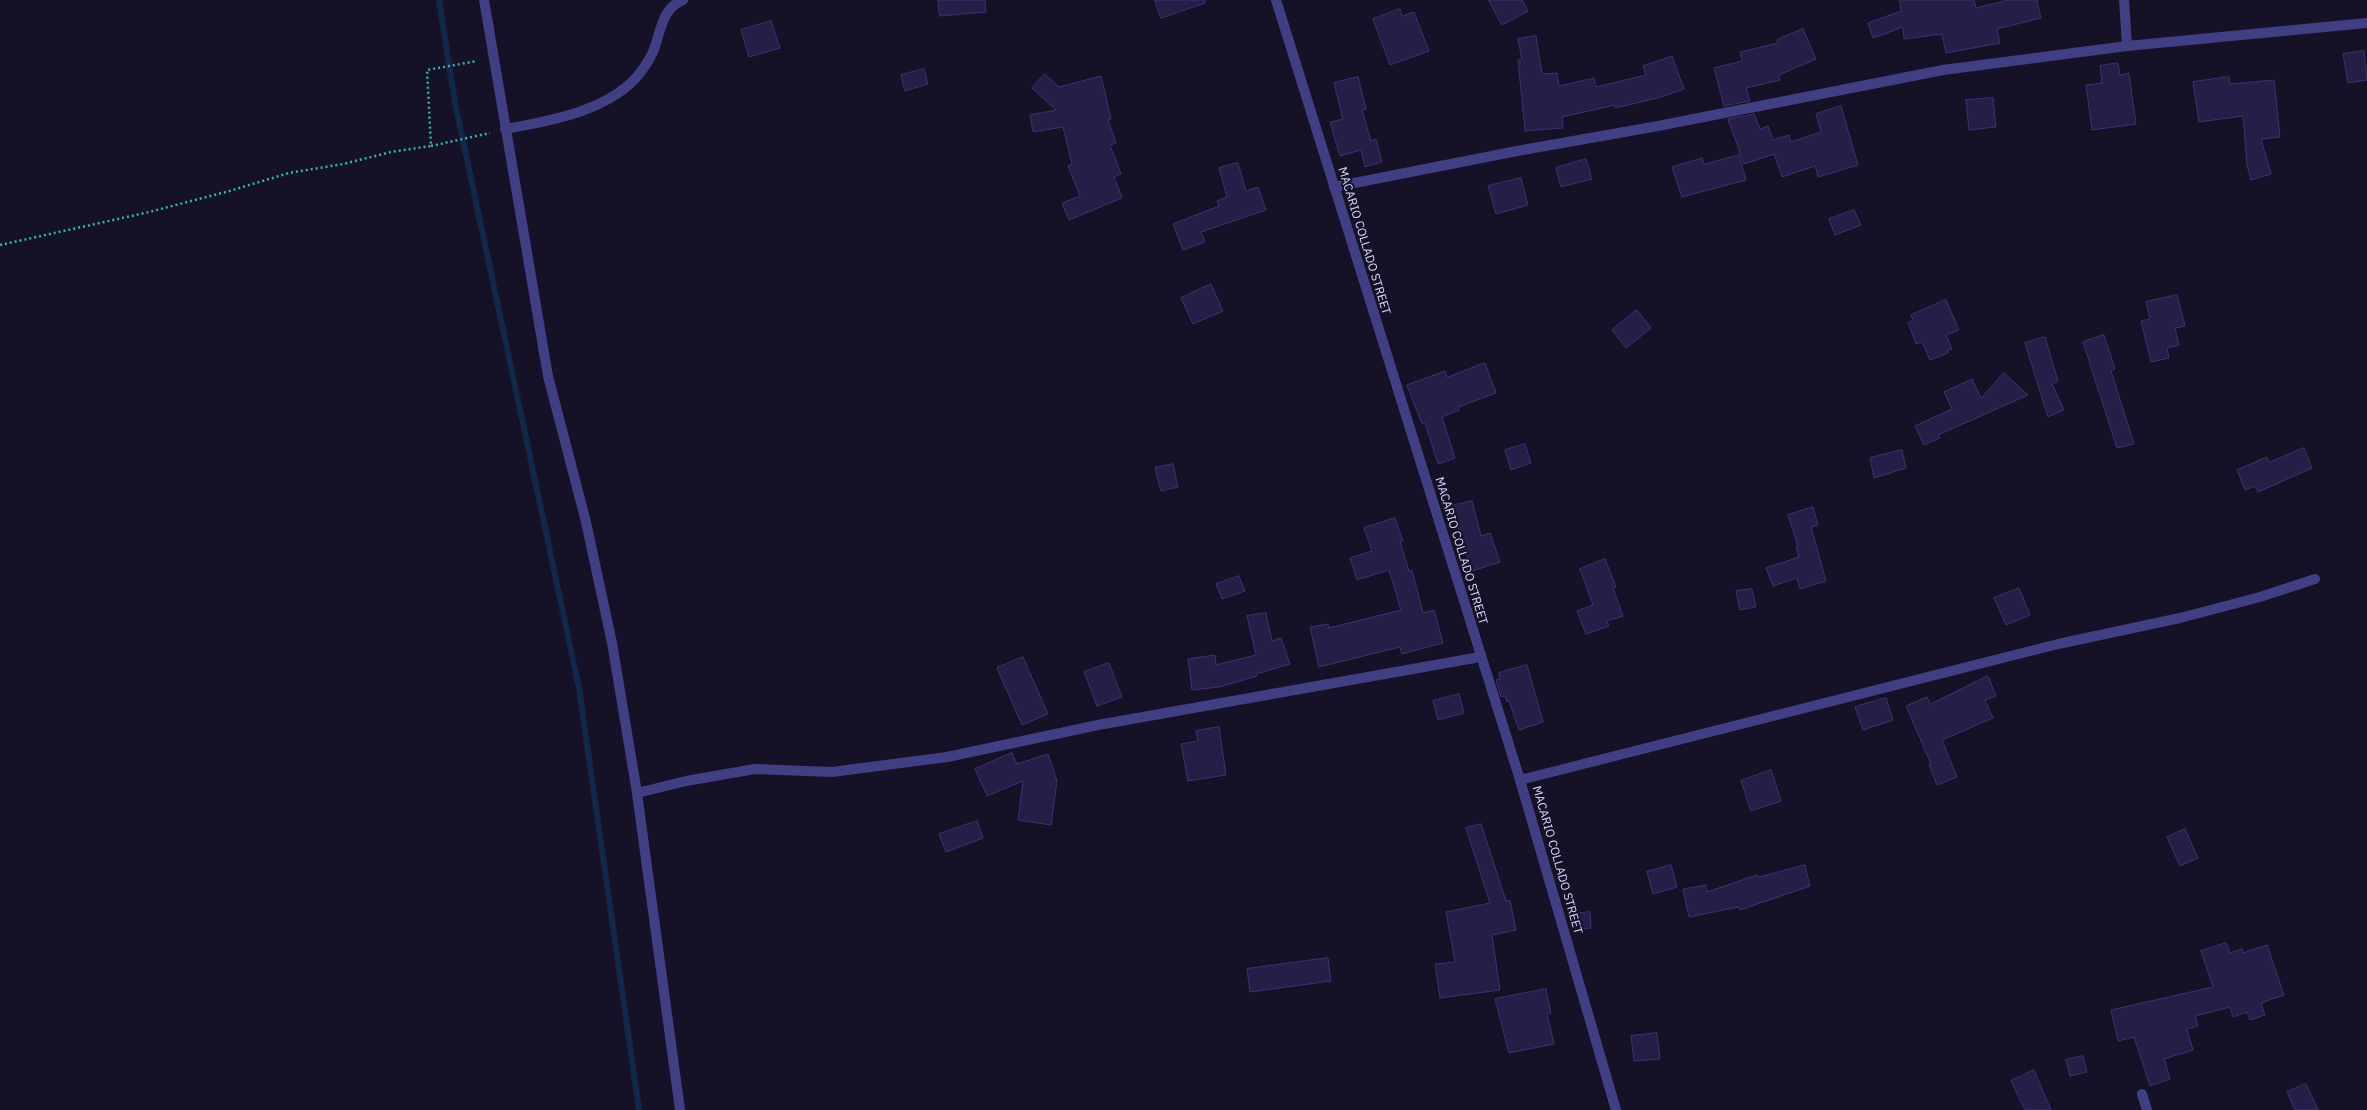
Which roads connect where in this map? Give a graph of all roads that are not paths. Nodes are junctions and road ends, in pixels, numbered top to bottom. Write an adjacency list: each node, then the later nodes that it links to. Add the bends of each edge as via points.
1 (484, 0): 7 (street)
2 (683, 0): 7 (street, via 666,14 652,54 635,78 614,97 541,123)
3 (1276, 0): 8 (street, MACARIO COLLADO STREET)
4 (2124, 0): 6 (street)
5 (2367, 23): 6 (street)
6 (2127, 46): 8 (street, via 1943,70)
7 (506, 129): 12 (street, via 548,376 586,522 612,643)
8 (1334, 187): 10 (street, MACARIO COLLADO STREET)
9 (2315, 579): 11 (street, via 2260,597 2180,618 2058,644)
10 (1480, 657): 11 (street, MACARIO COLLADO STREET); 12 (street, via 1098,725 947,756 832,772 756,769 686,781)
11 (1520, 780): 15 (street, MACARIO COLLADO STREET)
12 (637, 793): 14 (street)
13 (2142, 1094): 16 (street)
14 (680, 1110)
15 (1616, 1110)
16 (2147, 1110)

